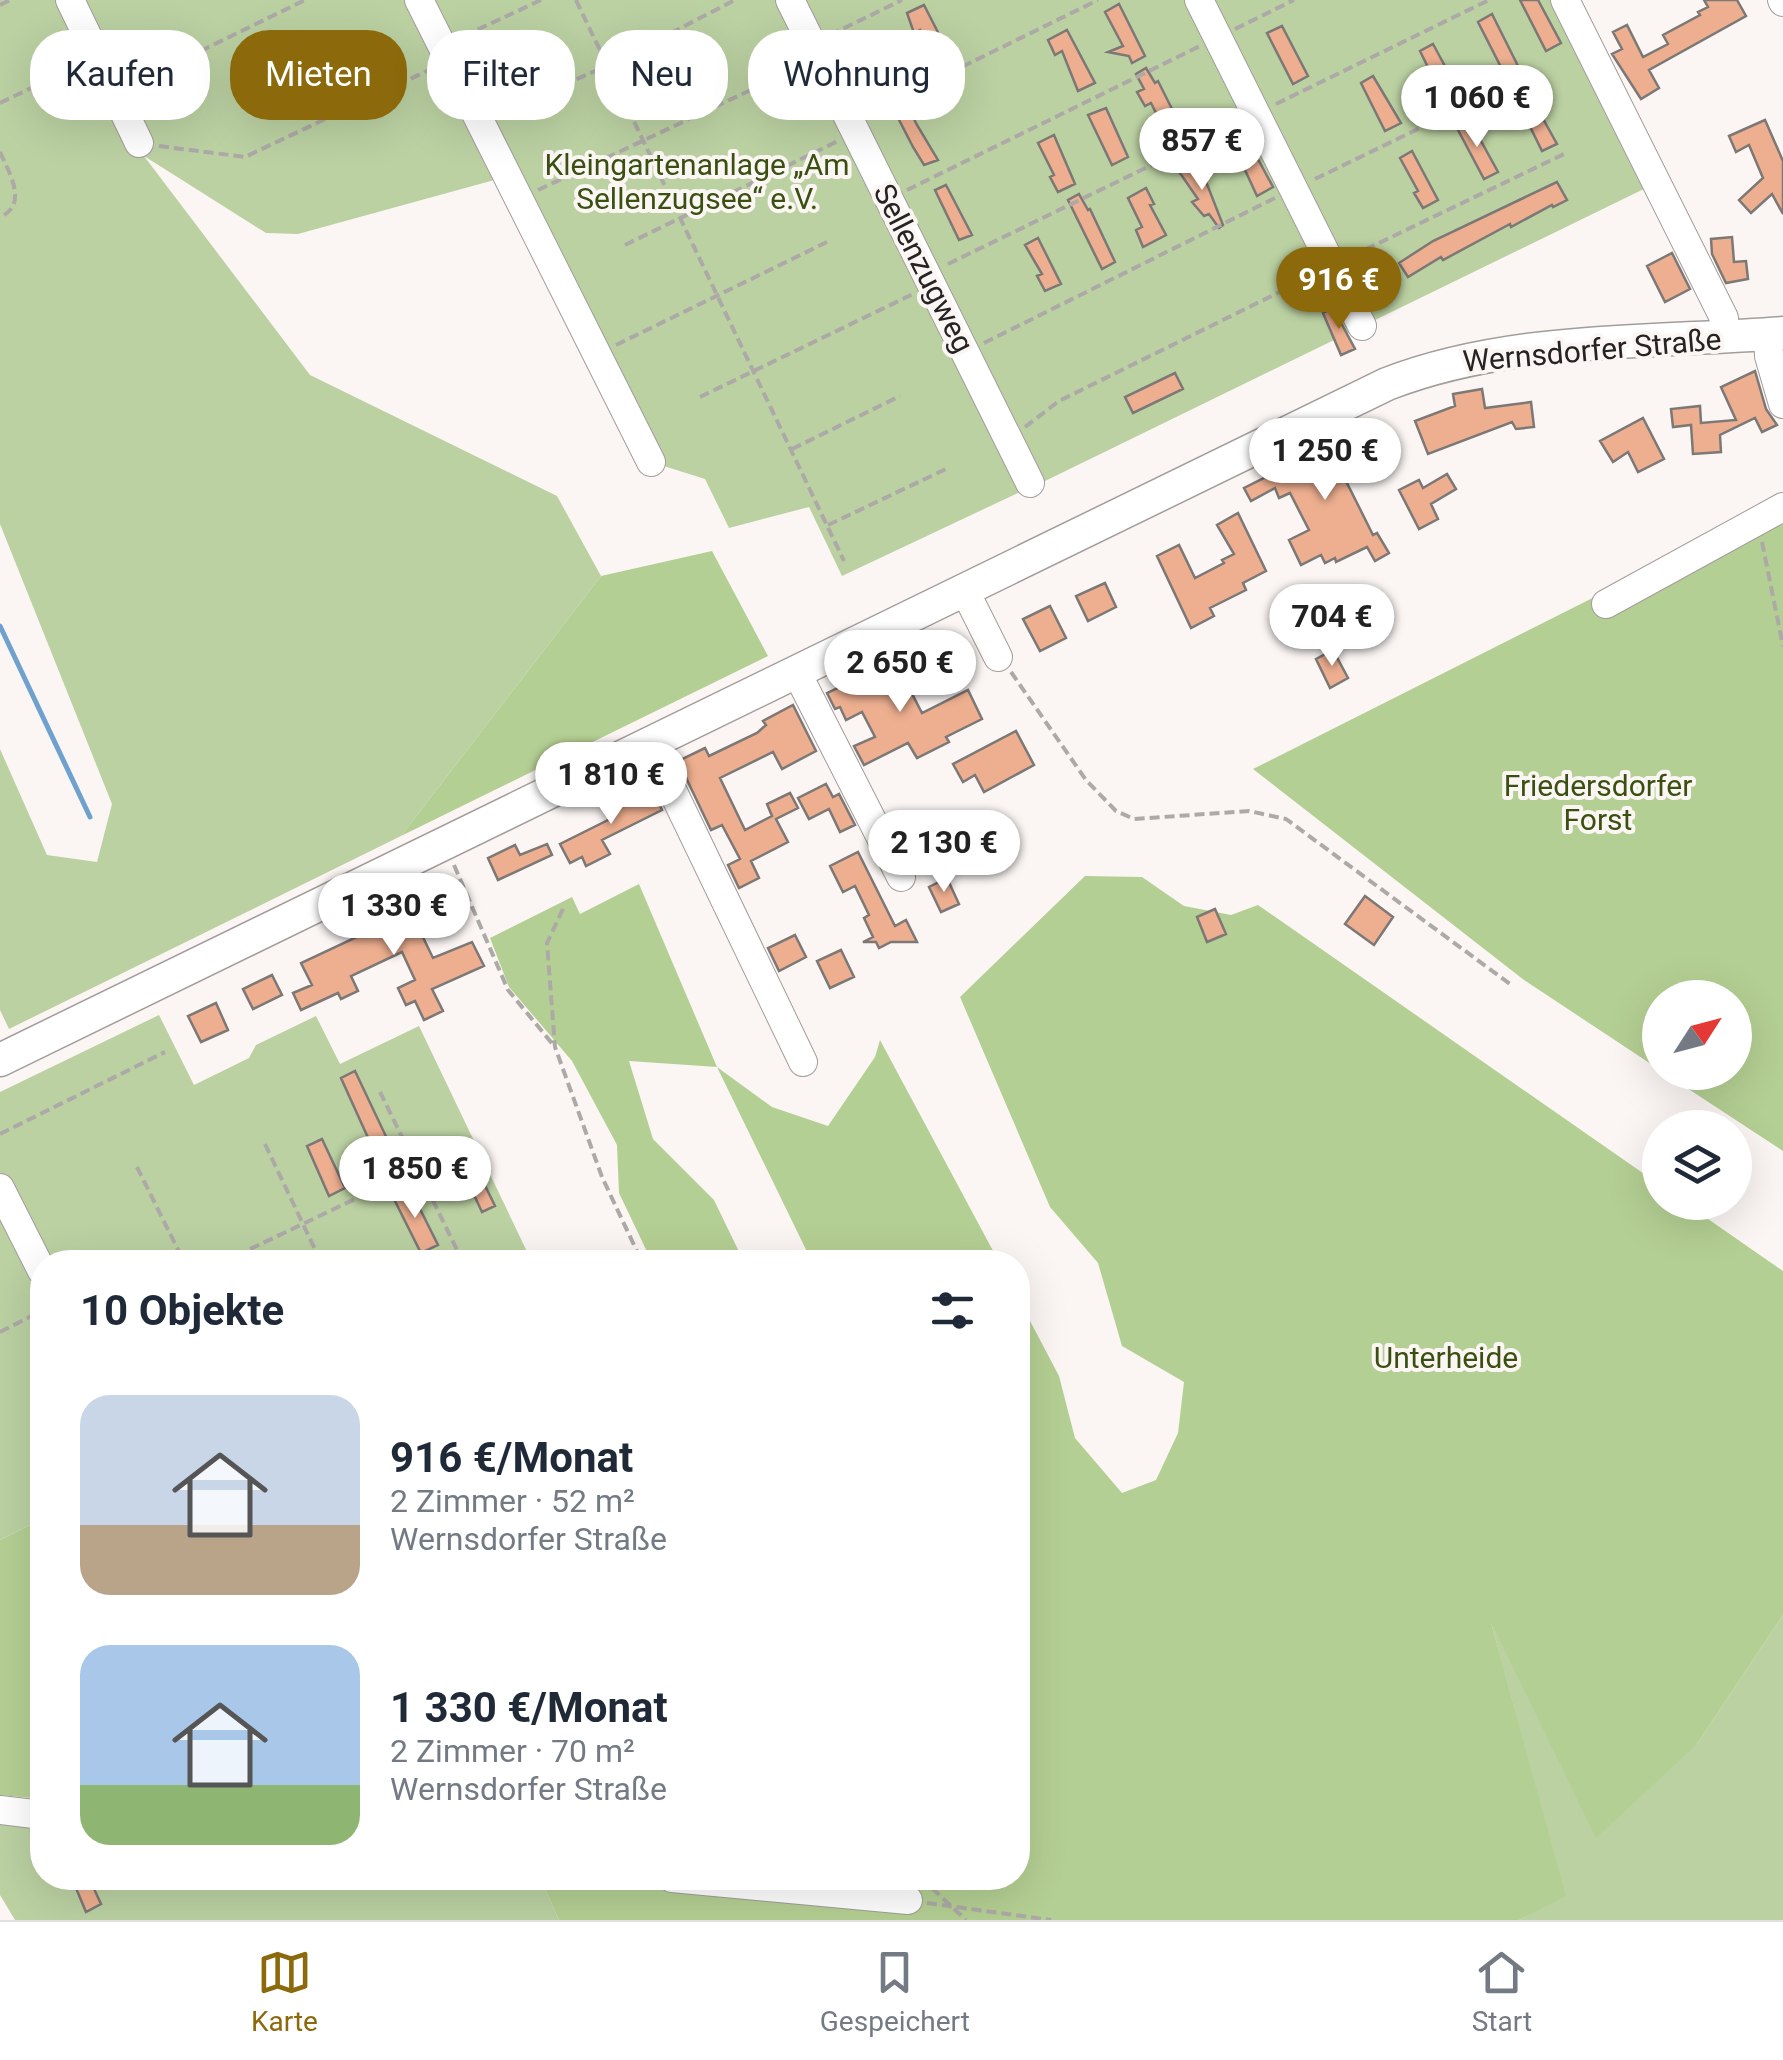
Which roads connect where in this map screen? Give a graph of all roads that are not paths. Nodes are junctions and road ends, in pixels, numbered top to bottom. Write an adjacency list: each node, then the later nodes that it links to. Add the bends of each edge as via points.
1 (70, 0): 6 (street)
2 (418, 0): 11 (street)
3 (790, 0): 12 (street, Sellenzugweg)
4 (1200, 0): 7 (street)
5 (1565, 0): 9 (street, via 1724,318)
6 (139, 143)
7 (1362, 326)
8 (1775, 334): 9 (main road, Wernsdorfer Straße); 10 (street, via 1768,356)
9 (1725, 337): 14 (main road, Wernsdorfer Straße, via 1515,352 1420,371)
10 (1783, 404)
11 (651, 462)
12 (1030, 483)
13 (1783, 507): 15 (street)
14 (964, 590): 16 (street); 17 (main road, Wernsdorfer Straße)
15 (1606, 604)
16 (998, 657)
17 (796, 671): 18 (main road, Wernsdorfer Straße); 19 (street)
18 (649, 742): 20 (main road, Wernsdorfer Straße); 21 (street)
19 (901, 877)
20 (2, 1055)
21 (804, 1062)
22 (0, 1188): 23 (street)
23 (31, 1250)
24 (0, 1810): 25 (street)
25 (30, 1814)

